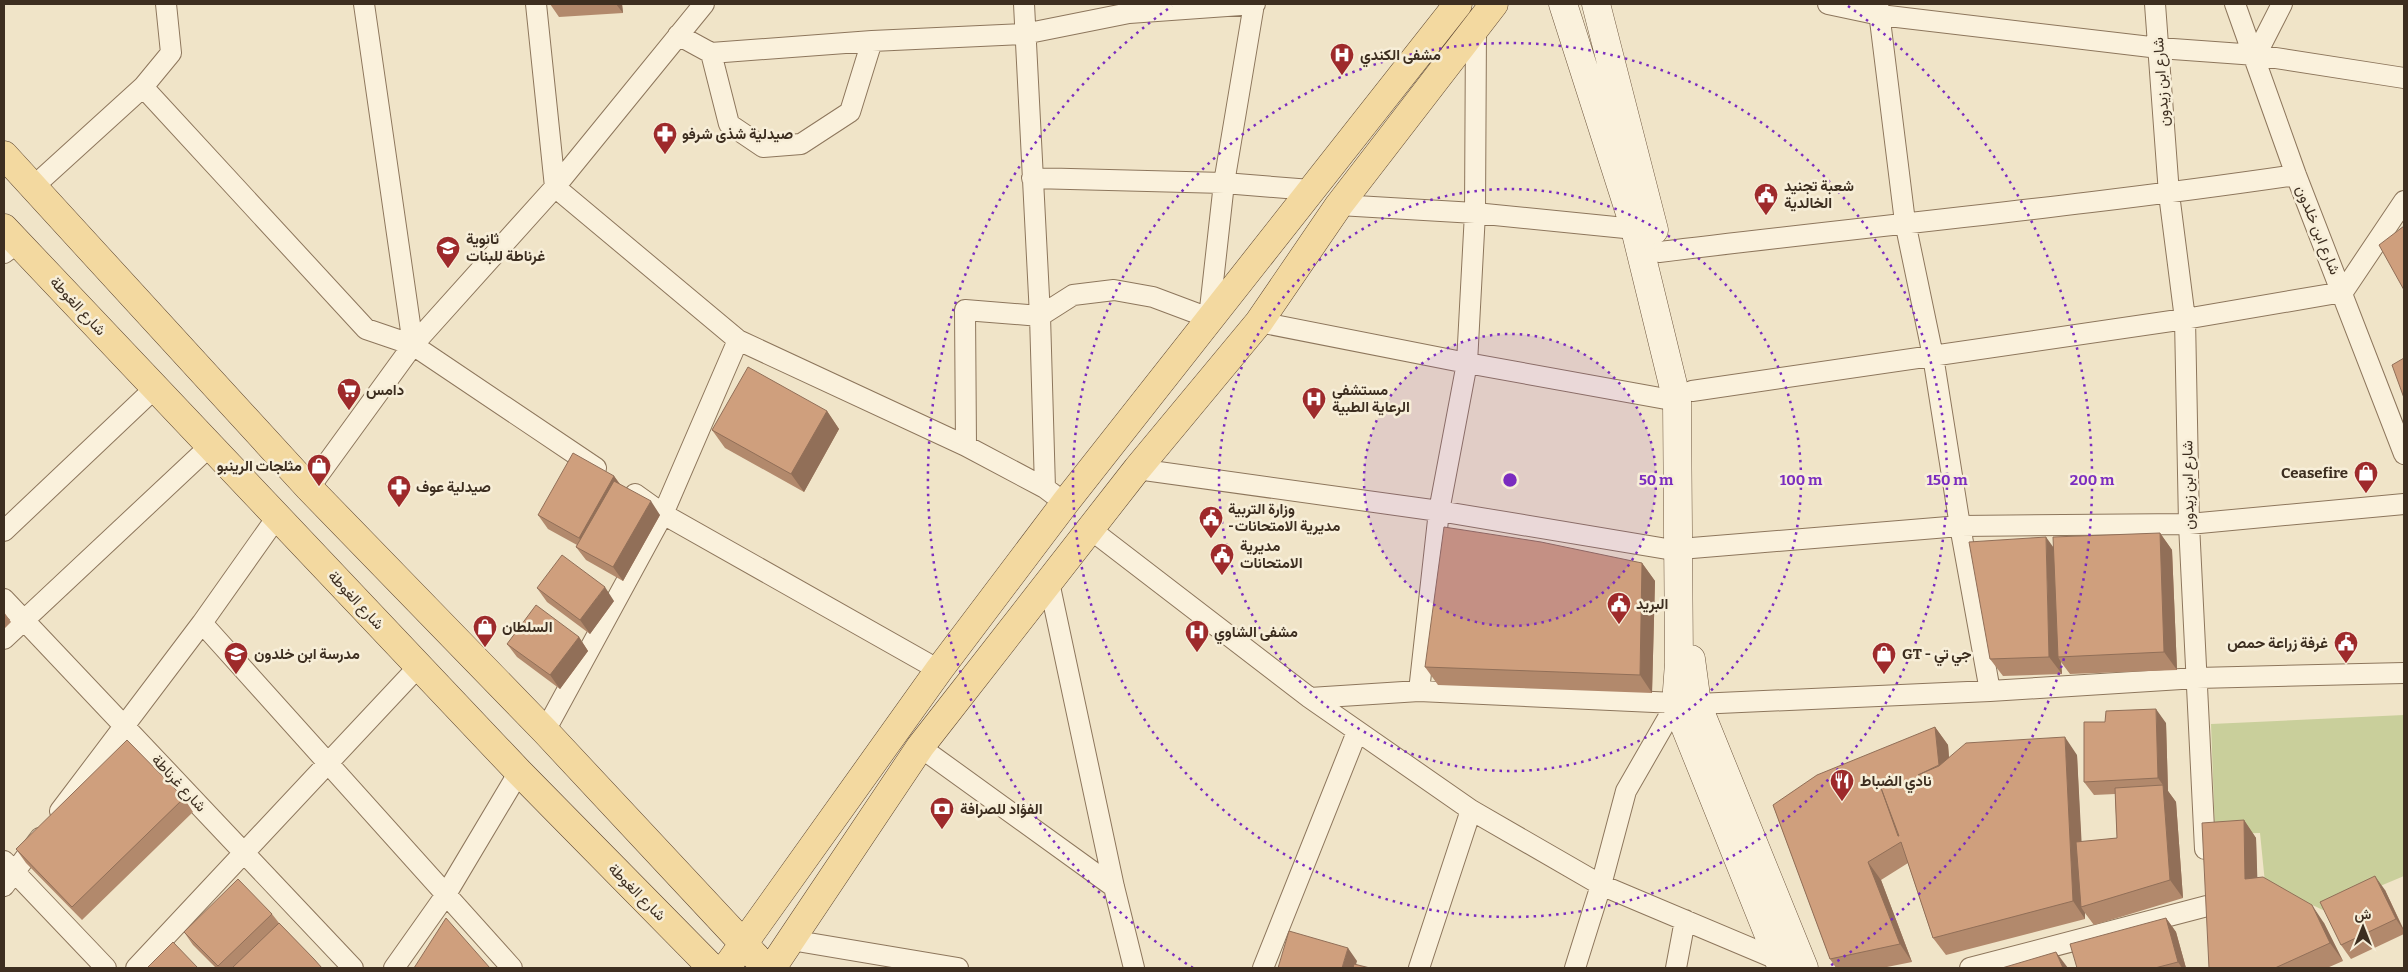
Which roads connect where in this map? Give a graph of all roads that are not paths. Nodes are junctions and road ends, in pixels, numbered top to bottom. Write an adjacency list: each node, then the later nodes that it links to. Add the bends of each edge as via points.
1 (166, 4): 25 (street, via 171,53)
2 (364, 4): 47 (street)
3 (536, 4): 31 (street)
4 (704, 4): 19 (street)
5 (1024, 4): 18 (street)
6 (1254, 4): 15 (street); 29 (street)
7 (1458, 4): 32 (main road)
8 (1494, 4): 17 (main road)
9 (1564, 4): 38 (main road)
10 (1596, 4): 40 (main road)
11 (1828, 4): 16 (street)
12 (2155, 4): 21 (street, شارع ابن زيدون)
13 (2236, 4): 23 (street, شارع ابن خلدون)
14 (2282, 4): 23 (street)
15 (1129, 8): 18 (street)
16 (1879, 9): 21 (street); 37 (street)
17 (1476, 26): 35 (main road); 36 (street)
18 (1024, 34): 20 (street); 28 (street)
19 (678, 36): 22 (street); 31 (street)
20 (872, 41): 22 (street); 22 (street, via 850,112 801,144 763,147 729,124)
21 (2159, 48): 23 (street); 33 (street, شارع ابن زيدون)
22 (711, 53)
23 (2256, 55): 24 (street); 27 (street, شارع ابن خلدون)
24 (2404, 78)
25 (143, 88): 30 (street); 47 (street, via 366,329)
26 (4, 155): 30 (main road)
27 (2296, 175): 33 (street); 41 (street, شارع ابن خلدون)
28 (1032, 178): 29 (street); 42 (street)
29 (1224, 183): 32 (street); 43 (street)
30 (33, 187): 56 (main road)
31 (555, 187): 46 (street); 47 (street)
32 (1311, 190): 43 (main road)
33 (2169, 194): 37 (street); 44 (street, شارع ابن زيدون)
34 (2404, 201): 41 (street)
35 (1339, 205): 36 (street); 45 (main road)
36 (1475, 213): 38 (street); 49 (street)
37 (1905, 222): 40 (street); 48 (street)
38 (1635, 229): 51 (main road)
39 (9, 241): 50 (main road, شارع الغوطة)
40 (1659, 252): 51 (main road)
41 (2343, 292): 44 (street); 54 (street, شارع ابن خلدون)
42 (1040, 316): 43 (street, via 1073,294 1114,290 1153,297); 53 (street, via 965,310); 57 (street)
43 (1209, 318): 57 (main road)
44 (2185, 319): 48 (street); 62 (street, شارع ابن زيدون)
45 (1259, 322): 49 (street); 55 (main road)
46 (738, 340): 53 (street); 60 (street)
47 (413, 345): 56 (street); 60 (street)
48 (1932, 356): 51 (street); 63 (street)
49 (1467, 363): 51 (street); 59 (street)
50 (155, 388): 52 (main road, شارع الغوطة); 65 (street)
51 (1684, 396): 66 (main road)
52 (210, 446): 61 (main road, شارع الغوطة); 69 (street)
53 (966, 446): 57 (street)
54 (2404, 454)
55 (1137, 469): 59 (street); 64 (main road)
56 (309, 488): 81 (main road)
57 (1055, 495): 73 (main road)
58 (2404, 504): 62 (street)
59 (1439, 511): 66 (street); 76 (street)
60 (663, 514): 73 (street); 81 (street)
61 (277, 517): 70 (street); 72 (main road, شارع الغوطة)
62 (2189, 524): 63 (street); 75 (street, شارع ابن زيدون)
63 (1960, 526): 66 (street); 77 (street)
64 (1090, 529): 67 (main road); 78 (street)
65 (4, 531)
66 (1686, 550): 79 (main road, via 1680,663)
67 (1049, 582): 83 (main road); 91 (street)
68 (4, 599): 69 (street, شارع غرناطة)
69 (22, 619): 71 (street); 80 (street, شارع غرناطة)
70 (202, 623): 80 (street); 84 (street)
71 (4, 639)
72 (418, 666): 84 (street); 85 (main road, شارع الغوطة)
73 (939, 670): 96 (main road)
74 (2404, 673): 75 (street)
75 (2197, 678): 77 (street); 88 (street, شارع ابن زيدون)
76 (1419, 691): 78 (street); 79 (street)
77 (1990, 691): 79 (street)
78 (1310, 698): 82 (street)
79 (1687, 704): 90 (street, via 1626,791); 97 (main road); 113 (main road)
80 (124, 726): 87 (street, شارع غرناطة); 89 (street)
81 (545, 731): 96 (main road)
82 (1357, 732): 86 (street); 109 (street)
83 (920, 747): 91 (street); 95 (main road)
84 (327, 764): 87 (street); 92 (street)
85 (518, 772): 92 (street); 103 (main road, شارع الغوطة)
86 (1471, 810): 90 (street); 110 (street)
87 (244, 853): 99 (street); 100 (street, شارع غرناطة)
88 (2206, 866)
89 (7, 873): 98 (street)
90 (1600, 885): 94 (street); 111 (street)
91 (1114, 887): 108 (street)
92 (445, 896): 101 (street); 102 (street)
93 (2207, 905): 114 (street)
94 (1685, 920): 97 (street); 112 (street)
95 (791, 940): 106 (main road); 107 (street)
96 (745, 944): 104 (main road); 105 (main road)
97 (1781, 964)
98 (106, 968)
99 (136, 968)
100 (353, 968)
101 (394, 968)
102 (512, 968)
103 (712, 968)
104 (726, 968)
105 (765, 968)
106 (772, 968)
107 (958, 968)
108 (1134, 968)
109 (1263, 968)
110 (1419, 968)
111 (1575, 968)
112 (1676, 968)
113 (1804, 968)
114 (1970, 968)

